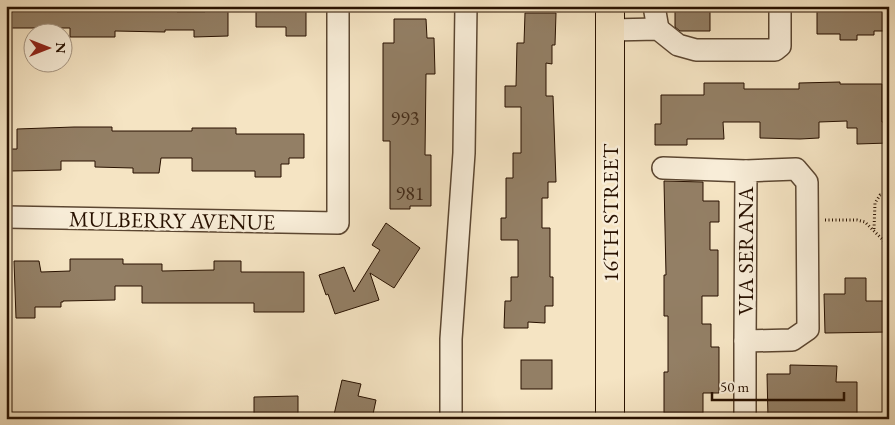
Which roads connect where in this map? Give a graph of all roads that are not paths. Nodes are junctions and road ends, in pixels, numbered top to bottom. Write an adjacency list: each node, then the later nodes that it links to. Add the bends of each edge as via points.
1 (338, 6): 9 (street, MULBERRY AVENUE, via 338,223)
2 (466, 6): 11 (street, via 464,153 451,339)
3 (654, 6): 6 (street)
4 (780, 6): 6 (street, via 780,46 775,50 696,50 678,46)
5 (610, 18): 6 (street); 12 (main road, 16TH STREET)
6 (658, 29)
7 (663, 168): 8 (street)
8 (746, 171): 10 (street, VIA SERANA); 10 (street, VIA SERANA, via 796,169 807,182 808,329 792,340)
9 (6, 217)
10 (745, 341): 13 (street, VIA SERANA)
11 (451, 419)
12 (610, 419)
13 (745, 419)

